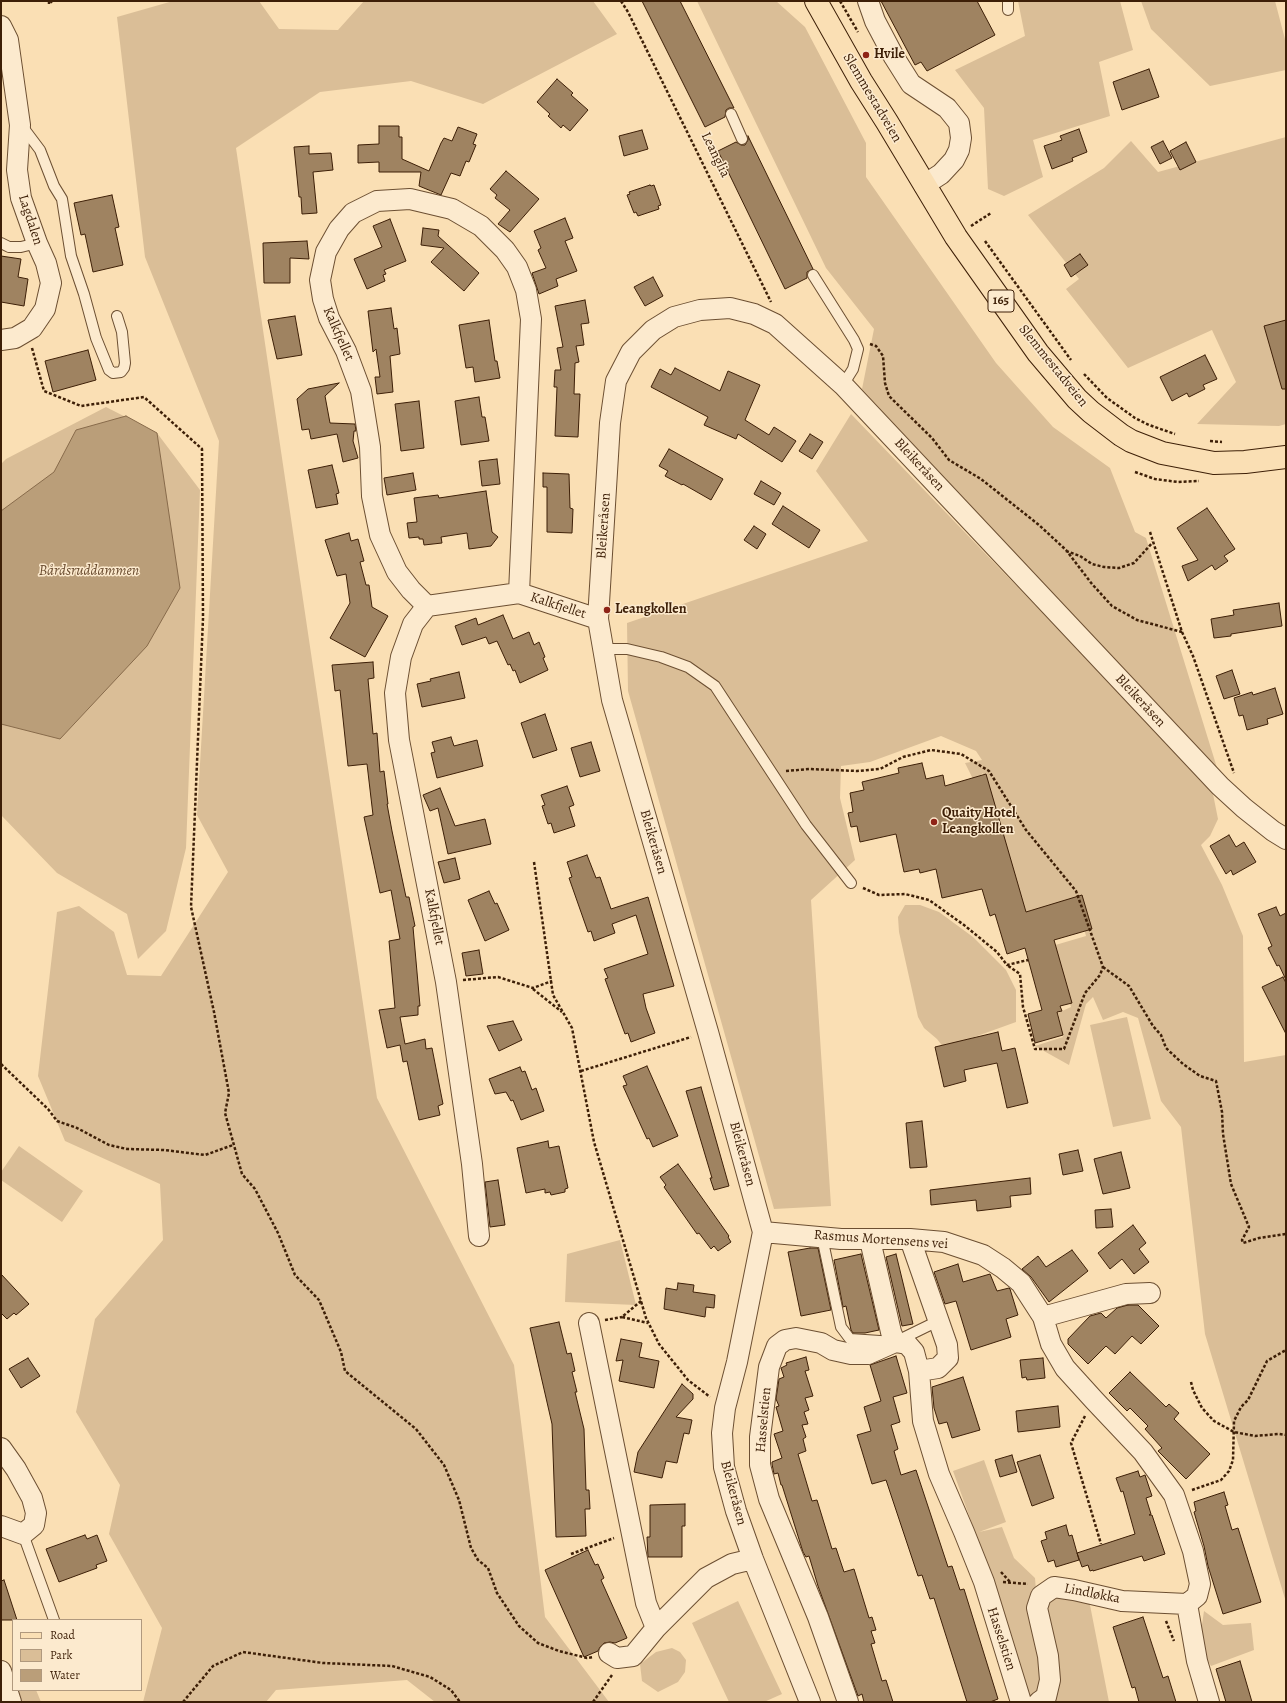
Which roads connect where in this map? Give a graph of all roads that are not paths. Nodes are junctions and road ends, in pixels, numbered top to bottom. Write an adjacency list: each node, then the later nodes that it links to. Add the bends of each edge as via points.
1 (816, 1): 7 (main road, Slemmestadveien / 165)
2 (868, 1): 7 (street, via 875,21 911,84 947,108 959,123 961,138 954,160 941,174)
3 (1, 26): 5 (street, Lagdalen, via 8,40)
4 (731, 114): 6 (lane)
5 (20, 124): 9 (street, Lagdalen, via 17,170 21,198); 11 (lane, via 40,150 62,199 71,256 96,338 109,370 113,372 121,372 125,363 122,332)
6 (742, 139)
7 (924, 185): 14 (main road, Slemmestadveien / 165, via 956,237 1038,353 1077,399 1103,422 1131,441 1162,453 1199,461 1222,463)
8 (1, 243): 9 (lane, via 9,247 21,247)
9 (36, 243): 12 (street, Lagdalen, via 46,263 51,283 45,309 32,328 15,338)
10 (813, 275): 13 (lane, via 858,349 853,369)
11 (117, 316)
12 (1, 340)
13 (843, 385): 17 (street, Bleikeråsen, via 775,324 754,314 730,308 700,310 674,317 653,330 631,352 616,381 610,422); 19 (street, Bleikeråsen, via 1220,786 1250,813)
14 (1286, 457)
15 (519, 593): 16 (street, Kalkfjellet); 16 (street, Kalkfjellet, via 531,319 526,290 517,267 505,250 481,226 452,210 410,199 377,201 353,213 339,229 326,252 320,280 323,299 362,391 370,447 372,496 380,535 397,572); 17 (street, Kalkfjellet)
16 (426, 606): 22 (street, Kalkfjellet, via 413,624 401,657 395,693 400,740 446,982 472,1164)
17 (598, 619): 18 (street, Bleikeråsen)
18 (602, 649): 20 (lane, via 627,649 661,657 688,667 715,686 806,825); 21 (street, Bleikeråsen, via 612,700 708,1032)
19 (1286, 839)
20 (851, 883)
21 (762, 1232): 23 (street, Rasmus Mortensens vei); 35 (street, Bleikeråsen, via 722,1433 724,1467)
22 (479, 1236)
23 (822, 1237): 25 (street, Rasmus Mortensens vei); 30 (lane, via 841,1328 850,1338)
24 (910, 1239): 25 (street, Rasmus Mortensens vei); 27 (street, Rasmus Mortensens vei, via 944,1242 983,1255 1021,1283); 28 (street)
25 (870, 1240): 30 (street)
26 (1150, 1293): 27 (street, via 1126,1294)
27 (1043, 1317): 36 (street, Rasmus Mortensens vei, via 1051,1344 1065,1368 1143,1452 1174,1495 1193,1551 1200,1584 1197,1596)
28 (938, 1321): 30 (lane); 31 (street, via 947,1346 948,1358 938,1368)
29 (589, 1323): 38 (street, via 646,1602)
30 (895, 1342): 31 (street, Hasselstien, via 907,1344 914,1352); 43 (street, Hasselstien, via 868,1354 851,1354 833,1350 821,1343 796,1338 785,1340 777,1346 769,1367 762,1413 760,1465 769,1500 818,1617)
31 (919, 1371): 44 (street, Hasselstien, via 923,1421 939,1474 984,1582)
32 (1, 1448): 34 (street, via 32,1498 36,1513 34,1526)
33 (1, 1526): 34 (street)
34 (23, 1534): 37 (lane)
35 (753, 1559): 38 (street, via 732,1564 706,1578); 42 (street, Bleikeråsen)
36 (1187, 1604): 45 (street, Lindløkka, via 1122,1601 1054,1587 1041,1596 1037,1608 1048,1656 1050,1680 1046,1697); 46 (street, via 1197,1661)
37 (54, 1619)
38 (656, 1628): 39 (street, via 633,1656 617,1658)
39 (609, 1653)
40 (1, 1671): 41 (street)
41 (11, 1702)
42 (810, 1702)
43 (848, 1702)
44 (1021, 1702)
45 (1039, 1702)
46 (1209, 1702)

